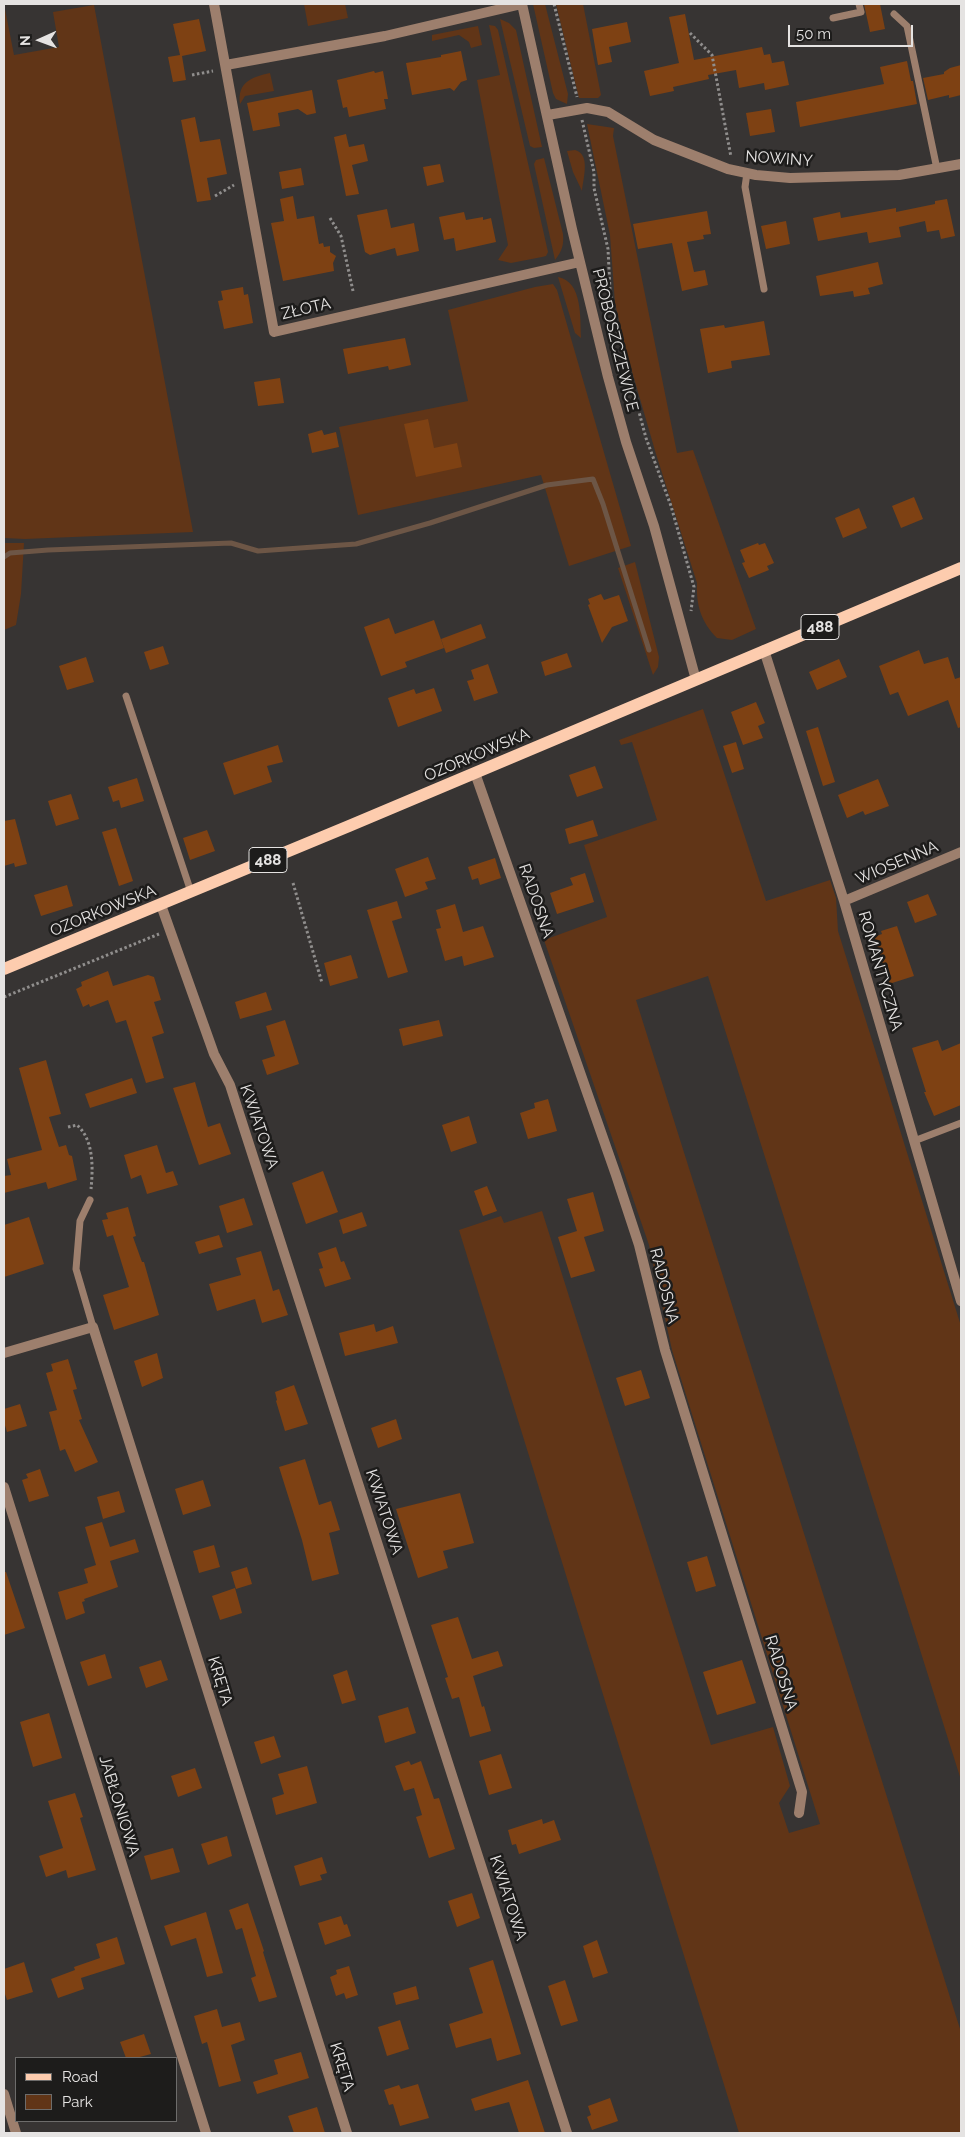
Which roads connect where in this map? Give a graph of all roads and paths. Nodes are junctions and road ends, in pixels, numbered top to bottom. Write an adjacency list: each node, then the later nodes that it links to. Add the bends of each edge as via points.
1 (214, 4): 8 (street, ZŁOTA)
2 (522, 4): 8 (street, via 385,36); 11 (street, PROBOSZCZEWICE)
3 (554, 4): 10 (path)
4 (859, 4): 6 (lane, via 860,12)
5 (894, 14): 14 (lane, via 907,26)
6 (833, 18)
7 (690, 33): 13 (path, via 712,55 731,157)
8 (226, 67): 9 (path); 16 (street, ZŁOTA)
9 (192, 75)
10 (580, 109): 11 (street, NOWINY); 13 (street, NOWINY, via 608,112 654,140); 23 (path, via 608,249 610,290 618,334 646,438 671,506)
11 (548, 115): 19 (street, PROBOSZCZEWICE)
12 (961, 164): 14 (street, NOWINY)
13 (728, 169): 15 (street, NOWINY)
14 (937, 169): 15 (street, NOWINY, via 899,175 815,178)
15 (747, 173): 20 (lane, via 745,187)
16 (246, 178): 17 (path); 19 (street, ZŁOTA, via 274,332)
17 (215, 196)
18 (330, 218): 21 (path, via 341,236)
19 (580, 262): 25 (street, PROBOSZCZEWICE, via 613,396 654,526)
20 (764, 289)
21 (353, 292)
22 (961, 568): 24 (main road, OZORKOWSKA / 488)
23 (694, 587)
24 (764, 650): 25 (main road, OZORKOWSKA / 488); 31 (street, ROMANTYCZNA)
25 (696, 680): 27 (main road, OZORKOWSKA / 488)
26 (126, 696): 30 (lane)
27 (475, 773): 30 (main road, OZORKOWSKA / 488); 45 (street, RADOSNA, via 639,1245 665,1350 802,1792)
28 (961, 852): 31 (street, WIOSENNA)
29 (293, 883): 35 (path)
30 (191, 892): 32 (main road, OZORKOWSKA / 488)
31 (844, 901): 39 (street, ROMANTYCZNA)
32 (161, 905): 33 (street, KWIATOWA); 34 (main road, OZORKOWSKA / 488)
33 (171, 929): 36 (path); 50 (street, KWIATOWA, via 214,1054 230,1085 243,1123)
34 (4, 969)
35 (322, 983)
36 (4, 997)
37 (961, 1123): 39 (lane)
38 (68, 1127): 40 (path, via 77,1125 85,1132 93,1167)
39 (914, 1141): 41 (street, ROMANTYCZNA)
40 (90, 1200): 42 (lane, via 80,1221 76,1268)
41 (961, 1301)
42 (93, 1327): 43 (street); 49 (street, KRĘTA)
43 (4, 1353)
44 (4, 1487): 48 (street, JABŁONIOWA)
45 (799, 1813)
46 (4, 2094): 47 (street)
47 (16, 2133)
48 (206, 2133)
49 (347, 2133)
50 (567, 2133)

